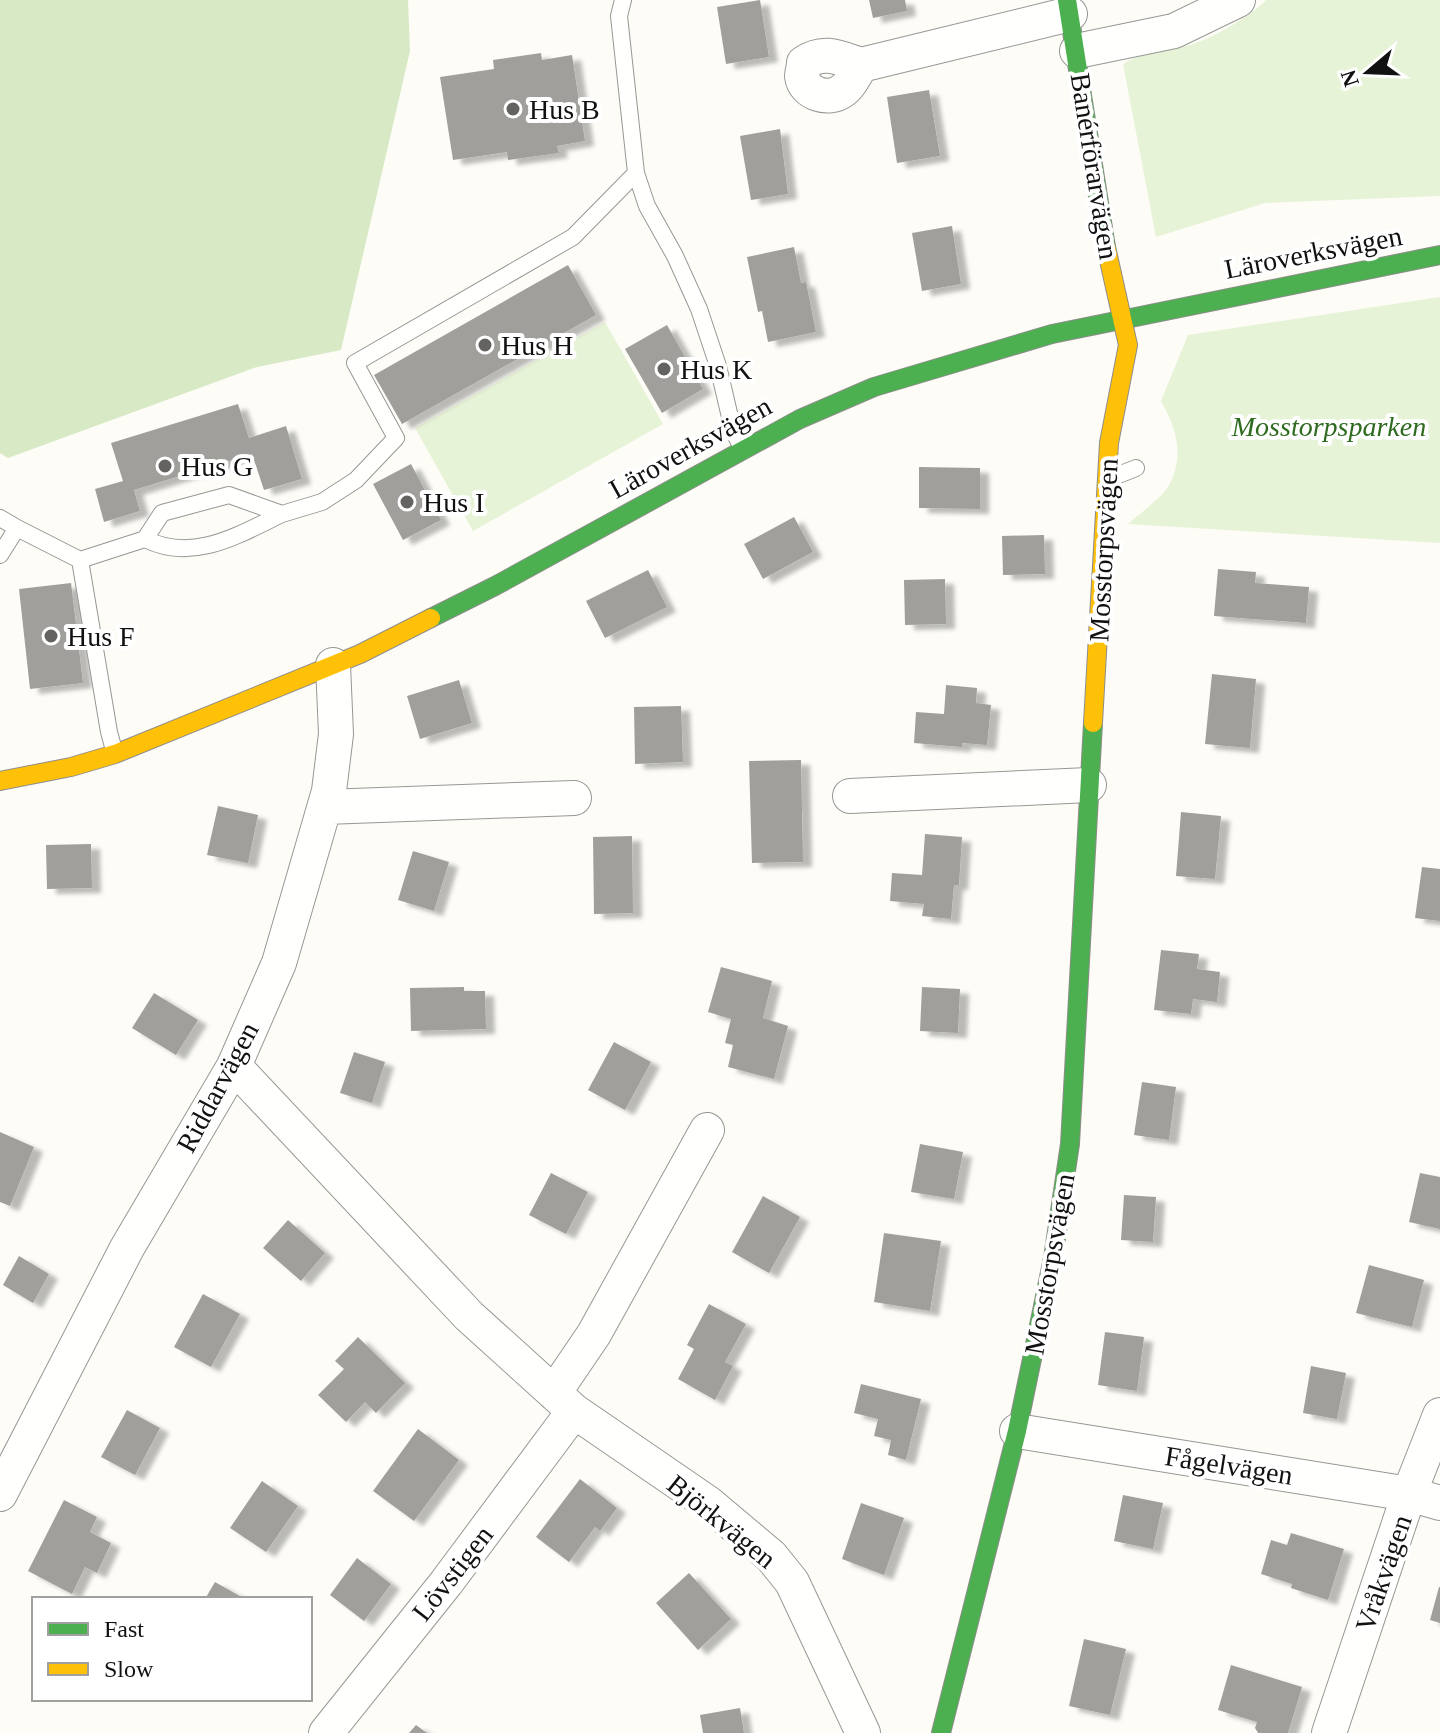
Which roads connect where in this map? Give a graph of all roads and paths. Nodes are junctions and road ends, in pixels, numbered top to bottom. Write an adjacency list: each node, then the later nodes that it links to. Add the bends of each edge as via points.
1 (623, 0): 6 (lane, via 619,16)
2 (1238, 0): 4 (street, via 1174,31)
3 (1069, 7): 4 (street, Banérförarvägen); 5 (street, Banérförarvägen)
4 (1077, 51): 8 (street, Banérförarvägen)
5 (861, 65)
6 (636, 173): 9 (lane, via 699,309); 12 (lane, via 573,237 355,363 396,438 356,480 322,502)
7 (1440, 255): 8 (street, Läroverksvägen)
8 (1122, 318): 9 (street, Läroverksvägen, via 874,387); 11 (street, Mosstorpsvägen, via 1128,345)
9 (742, 450): 18 (street, Läroverksvägen, via 495,586)
10 (1136, 468): 11 (lane)
11 (1106, 480): 21 (street, Mosstorpsvägen)
12 (282, 514): 15 (lane, via 199,548 164,548); 15 (lane, via 229,495 162,513)
13 (0, 518): 14 (lane)
14 (17, 528): 16 (lane); 17 (lane)
15 (145, 539): 17 (lane)
16 (0, 555)
17 (80, 560): 19 (lane)
18 (333, 665): 19 (street, Läroverksvägen); 24 (street, Riddarvägen, via 336,734)
19 (115, 754): 20 (street, Läroverksvägen)
20 (0, 781)
21 (1089, 785): 22 (street); 29 (street, Mosstorpsvägen, via 1070,1144)
22 (850, 796)
23 (574, 798): 24 (street)
24 (325, 807): 25 (street, Riddarvägen, via 279,963)
25 (234, 1066): 27 (street, Björkvägen, via 469,1316); 30 (street, Riddarvägen, via 127,1248)
26 (707, 1130): 27 (street, via 594,1334)
27 (564, 1402): 32 (street, Lövstigen, via 446,1583); 33 (street, Björkvägen, via 708,1503 771,1556 792,1582)
28 (1440, 1415): 31 (street, Vråkvägen)
29 (1017, 1431): 31 (street, Fågelvägen); 34 (street, Mosstorpsvägen)
30 (2, 1482)
31 (1425, 1499): 35 (street, Vråkvägen)
32 (326, 1733)
33 (863, 1733)
34 (941, 1733)
35 (1329, 1733)

